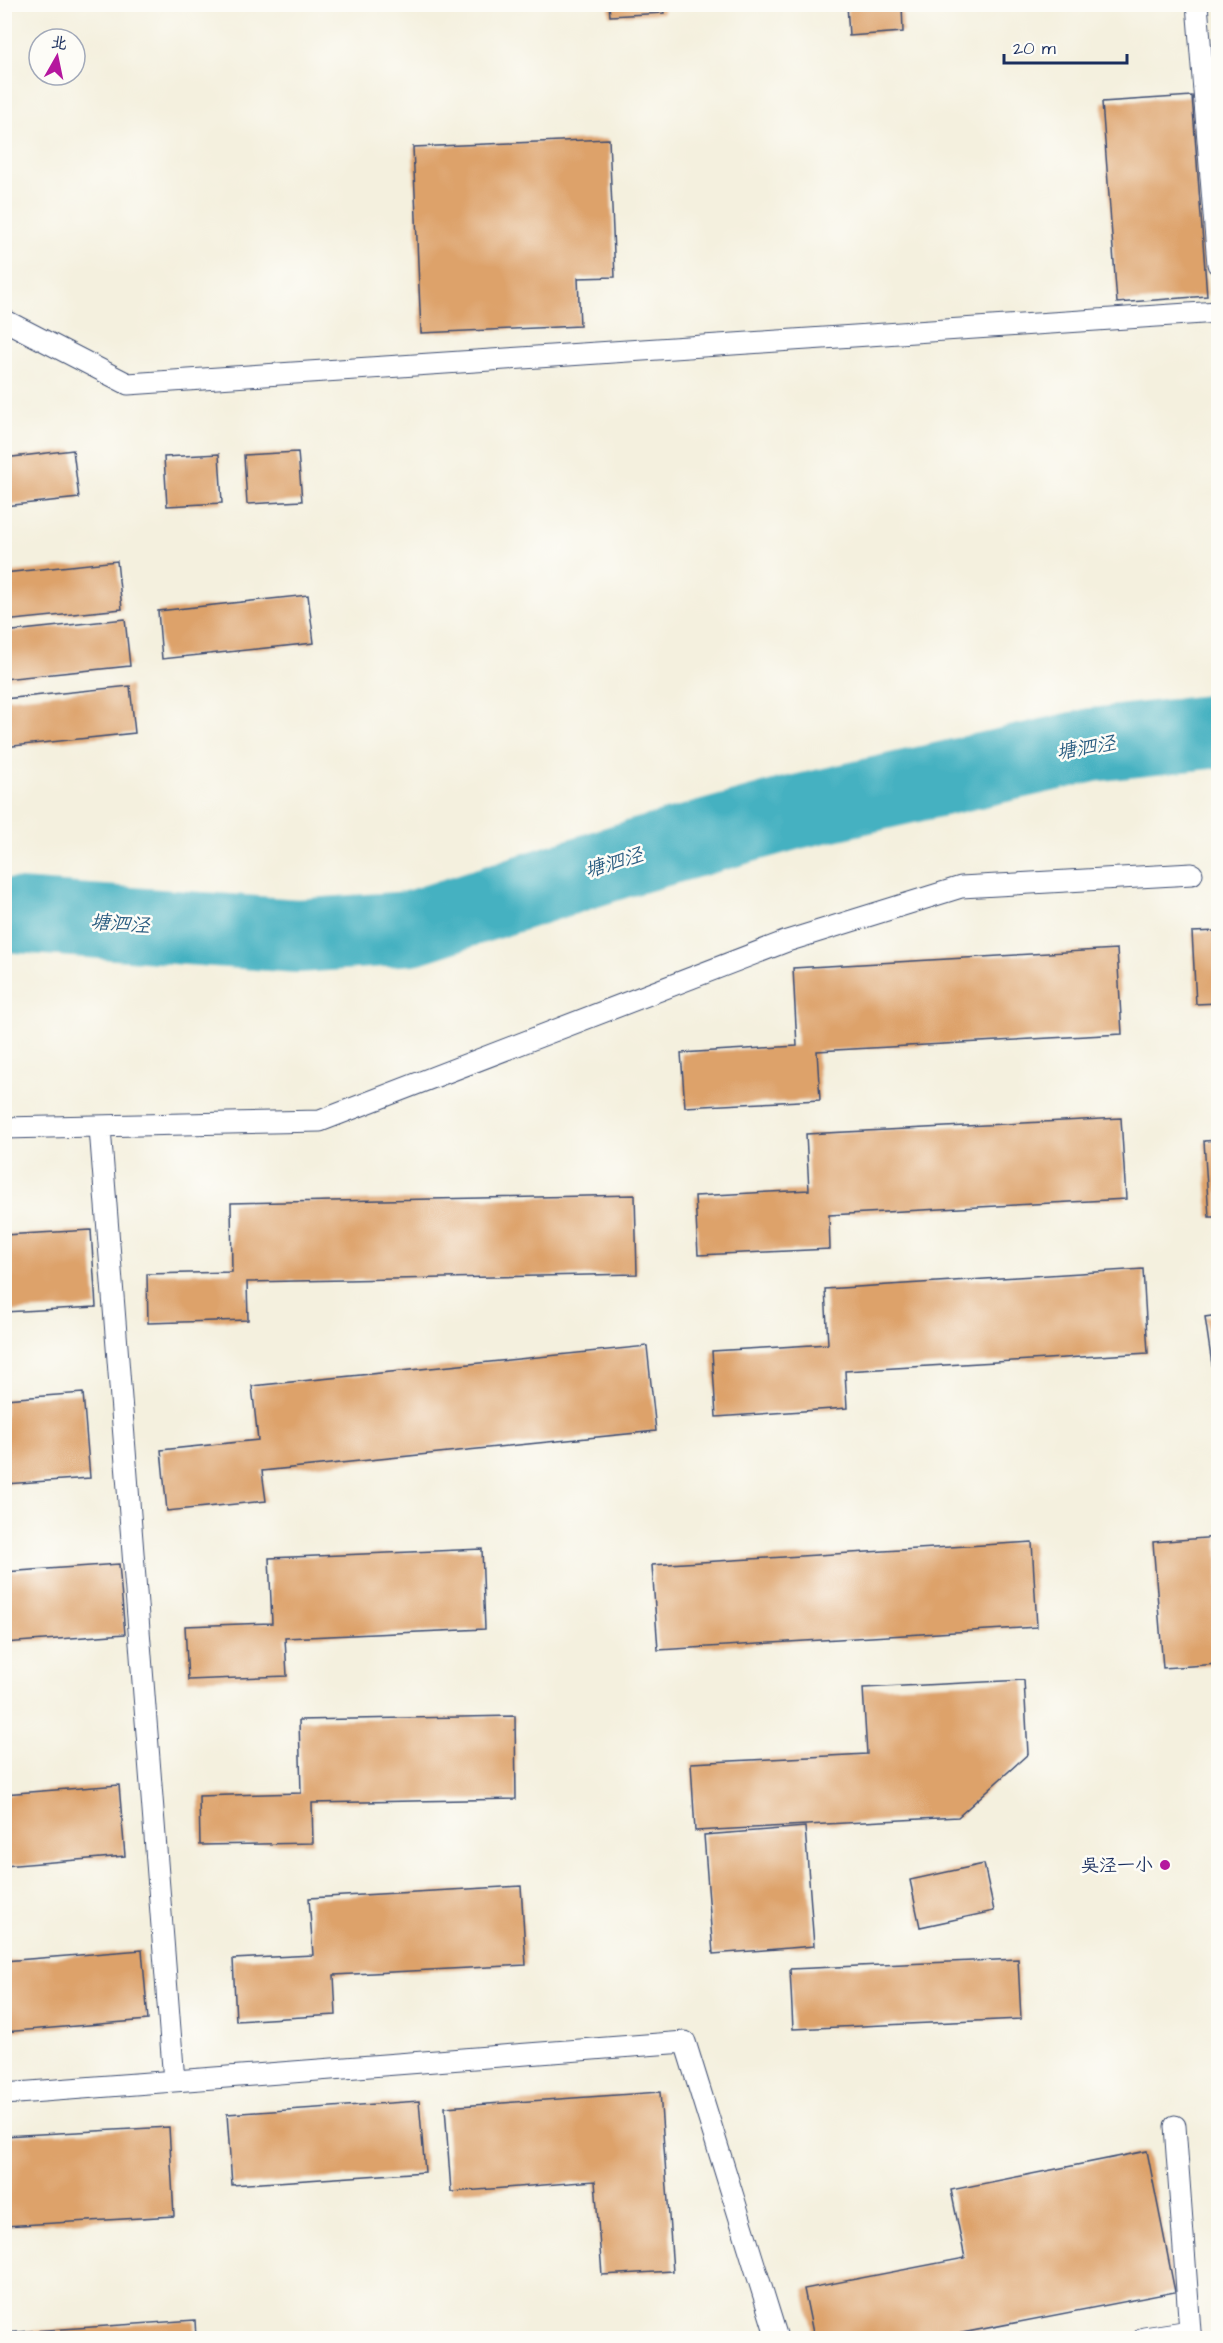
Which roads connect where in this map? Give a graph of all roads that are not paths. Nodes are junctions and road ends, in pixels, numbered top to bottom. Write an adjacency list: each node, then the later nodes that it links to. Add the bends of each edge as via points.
1 (1197, 4): 2 (lane)
2 (1218, 264)
3 (1218, 312): 4 (lane, via 128,384)
4 (4, 320)
5 (1192, 874): 7 (lane, via 961,887 787,941 320,1120)
6 (4, 1128): 7 (lane)
7 (100, 1128): 8 (lane)
8 (174, 2081): 9 (lane); 12 (lane, via 685,2042)
9 (4, 2094)
10 (1175, 2126): 11 (lane)
11 (1190, 2335): 13 (lane)
12 (777, 2338)
13 (1144, 2338)

